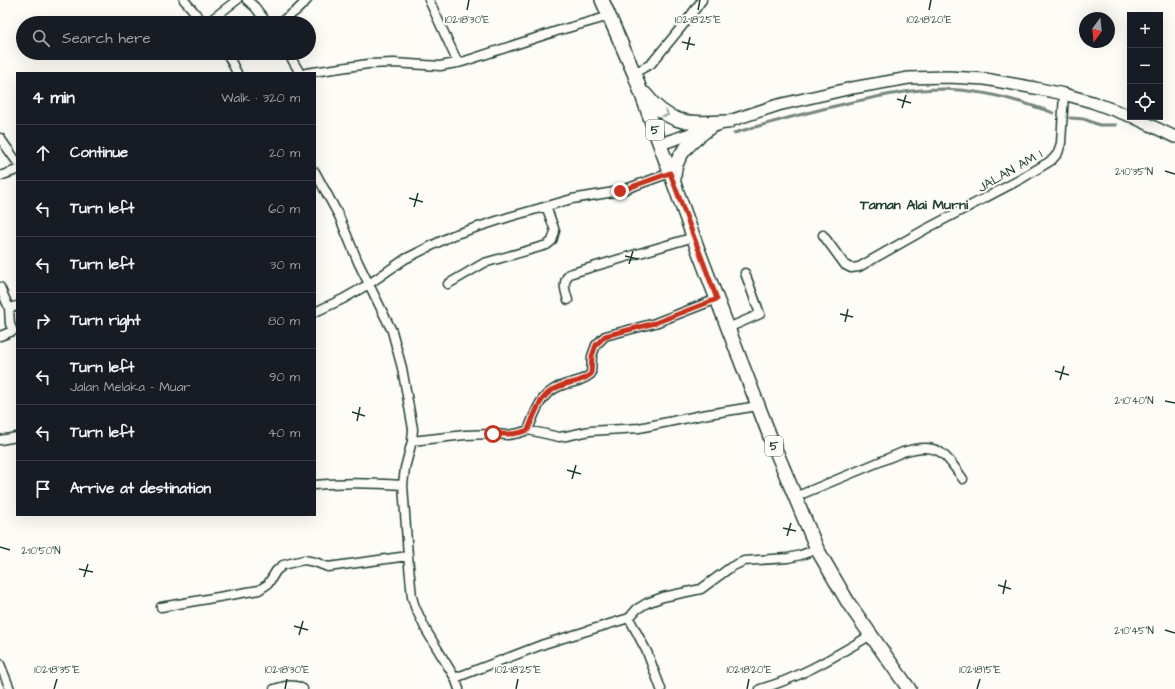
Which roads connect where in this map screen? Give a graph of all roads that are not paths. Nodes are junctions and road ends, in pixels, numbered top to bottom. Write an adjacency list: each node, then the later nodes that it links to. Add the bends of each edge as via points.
1 (184, 0): 8 (street)
2 (237, 0): 9 (street)
3 (247, 0): 10 (street)
4 (307, 0): 11 (street)
5 (429, 0): 15 (street)
6 (602, 0): 12 (main road, 5)
7 (702, 0): 19 (street, via 651,64)
8 (199, 16)
9 (215, 16)
10 (262, 16)
11 (289, 16)
12 (610, 16): 15 (street); 19 (main road, 5)
13 (230, 60): 16 (street)
14 (292, 60): 17 (street)
15 (458, 63): 18 (street, via 440,66 368,64)
16 (236, 72)
17 (299, 72)
18 (313, 72)
19 (634, 73): 20 (main road, 5)
20 (639, 86): 24 (main road, one-way to 24, via 653,105 677,120 692,123); 28 (main road, 5)
21 (1064, 94): 22 (main road); 24 (main road, via 985,79 909,78 778,105); 35 (street, JALAN AM 1, via 1061,143 1058,153 1047,164 859,267 845,266)
22 (1127, 115)
23 (1139, 120): 26 (main road)
24 (728, 122): 25 (main road)
25 (709, 128): 28 (main road); 33 (main road, via 692,140 683,151 676,163)
26 (1175, 137)
27 (0, 138): 29 (street)
28 (660, 144): 33 (main road, 5)
29 (16, 161)
30 (16, 170): 32 (street)
31 (316, 174): 38 (street, via 339,216)
32 (0, 176)
33 (672, 179): 34 (street); 36 (main road, 5)
34 (546, 206): 38 (street, via 453,235 405,259); 39 (street, via 555,231 552,241 484,263)
35 (823, 235)
36 (694, 237): 41 (main road, 5); 42 (street, via 569,274 564,283)
37 (745, 272): 45 (street, via 760,314)
38 (368, 284): 44 (street); 52 (street, via 392,331 413,428)
39 (448, 284)
40 (0, 287): 43 (street)
41 (717, 299): 45 (main road, 5); 49 (street, via 655,323 605,336 596,345 592,356 591,374 554,388 540,402)
42 (568, 300)
43 (13, 307): 46 (street, via 10,324)
44 (316, 312)
45 (728, 328): 48 (main road, 5)
46 (15, 334): 47 (street)
47 (0, 336)
48 (758, 406): 49 (street, via 639,428 590,431 559,437); 56 (main road, 5)
49 (528, 430): 52 (street, via 508,435 465,435)
50 (16, 437): 51 (street)
51 (0, 440)
52 (412, 441): 55 (street)
53 (963, 479): 56 (street, via 941,452 930,448 918,448)
54 (316, 485): 55 (street)
55 (403, 485): 58 (street)
56 (795, 497): 57 (main road, 5)
57 (817, 549): 60 (street, via 788,558 744,561 730,567 701,589 648,602); 61 (main road, 5, via 842,594)
58 (408, 556): 59 (street, via 328,567 304,560 283,565 268,584 259,590); 63 (street, via 415,607)
59 (161, 607)
60 (629, 618): 63 (street, via 544,644); 68 (street, via 647,652)
61 (870, 635): 69 (street, via 806,671 781,683); 70 (main road, 5)
62 (0, 664): 64 (street)
63 (454, 678): 67 (street)
64 (10, 689)
65 (274, 689): 66 (street, via 290,685)
66 (303, 689)
67 (459, 689)
68 (661, 689)
69 (760, 689)
70 (909, 689)

